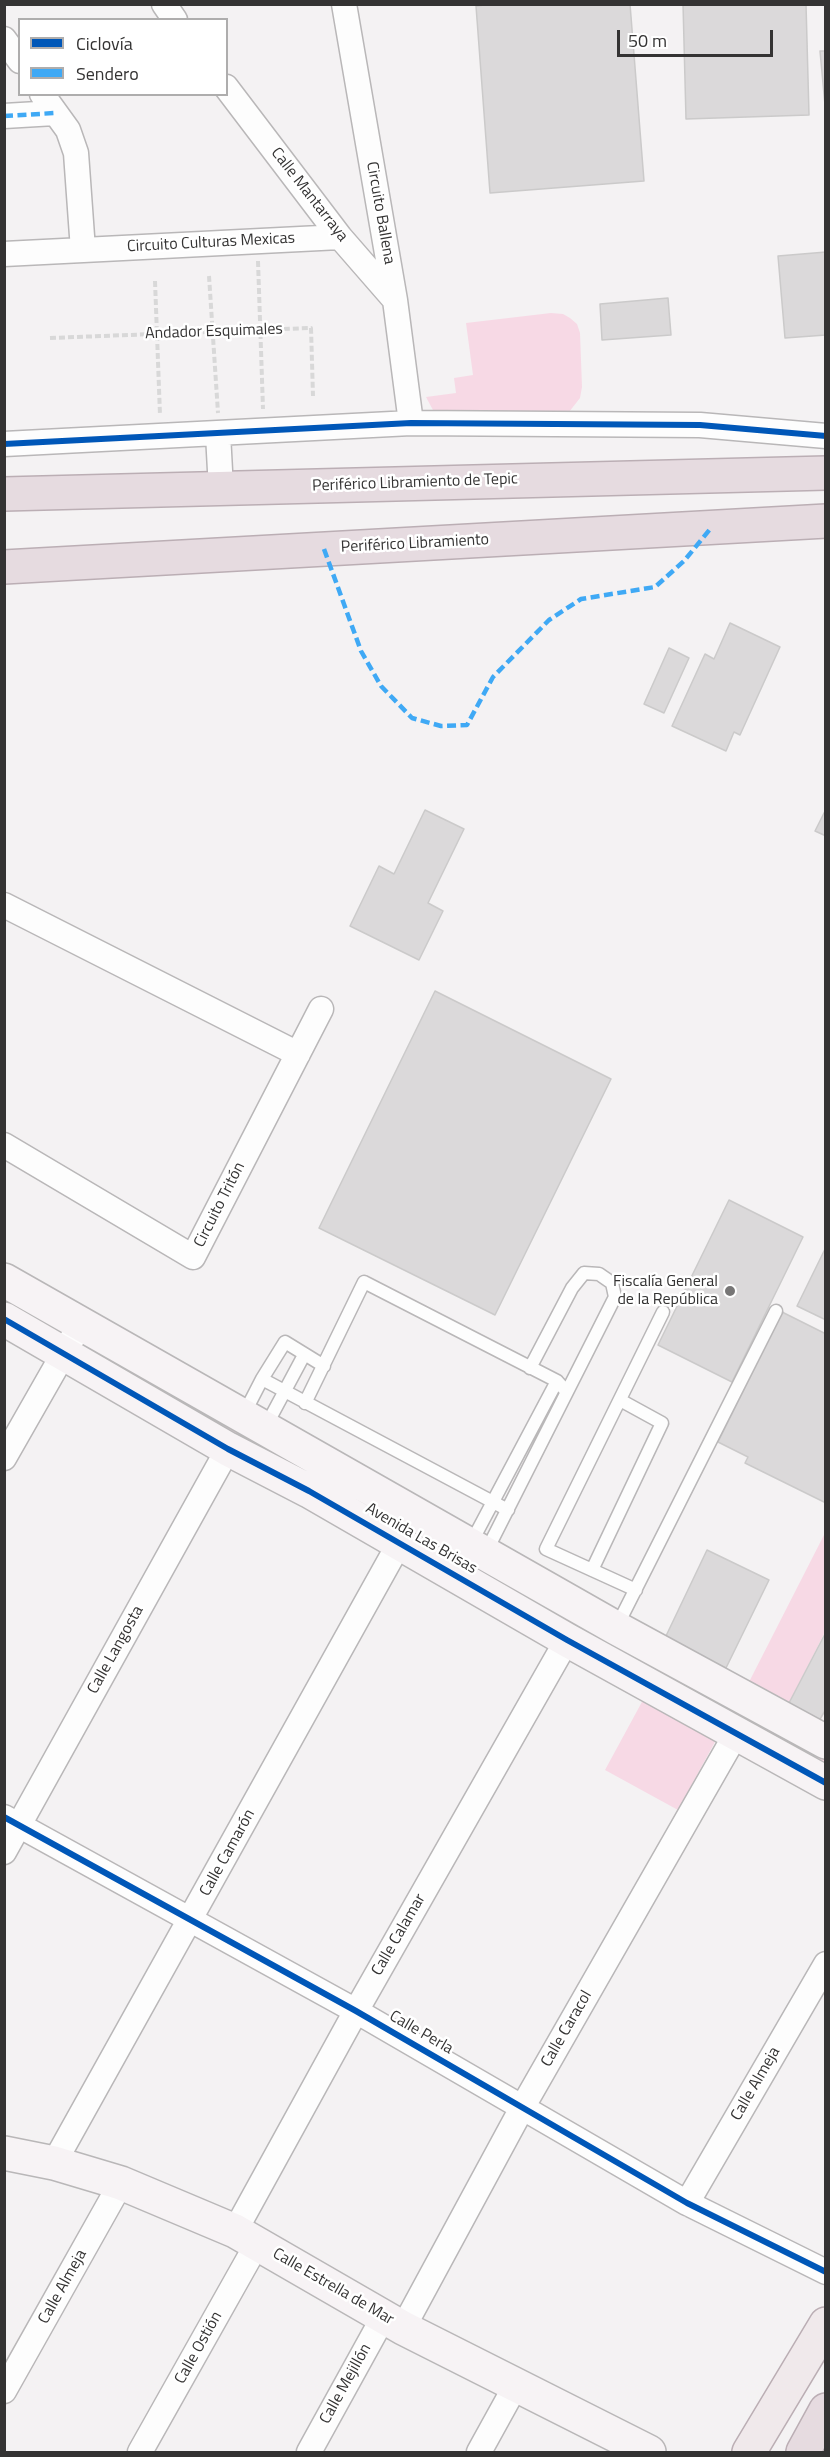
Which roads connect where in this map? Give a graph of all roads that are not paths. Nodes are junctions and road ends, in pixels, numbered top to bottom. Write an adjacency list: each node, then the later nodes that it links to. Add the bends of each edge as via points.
1 (164, 4): 3 (street)
2 (344, 4): 12 (street, Circuito Ballena)
3 (174, 18)
4 (4, 39): 5 (street)
5 (18, 58)
6 (228, 90): 9 (street, Calle Mantarraya)
7 (48, 104): 8 (street); 10 (street, via 68,130 76,153)
8 (4, 116)
9 (340, 237): 10 (street, Circuito Culturas Mexicas); 12 (street, Calle Mantarraya)
10 (83, 250): 11 (street, Circuito Culturas Mexicas)
11 (4, 254)
12 (395, 300): 13 (street, Circuito Ballena)
13 (411, 423): 14 (street); 15 (street, via 700,425)
14 (218, 434): 16 (street); 18 (street)
15 (825, 436)
16 (4, 444)
17 (825, 473): 18 (highway, Periférico Libramiento de Tepic)
18 (221, 489): 19 (highway, Periférico Libramiento de Tepic)
19 (6, 493)
20 (825, 511): 22 (highway, via 736,517)
21 (825, 521): 22 (highway, Periférico Libramiento)
22 (636, 533): 23 (highway, Periférico Libramiento)
23 (12, 570)
24 (4, 905): 26 (street)
25 (321, 1009): 26 (street, Circuito Tritón)
26 (298, 1054): 27 (street, Circuito Tritón, via 193,1257)
27 (4, 1145)
28 (4, 1280): 32 (street, Avenida Las Brisas)
29 (776, 1311): 57 (lane)
30 (663, 1312): 41 (lane)
31 (4, 1319): 33 (street, Avenida Las Brisas)
32 (81, 1323): 33 (street); 43 (street, Avenida Las Brisas)
33 (63, 1353): 46 (street, Avenida Las Brisas); 47 (street)
34 (304, 1355): 35 (lane); 37 (lane, via 285,1342); 40 (lane)
35 (324, 1366): 36 (lane, via 364,1282); 42 (lane)
36 (530, 1368): 38 (lane); 39 (lane, via 572,1288 584,1273 599,1274 612,1283 615,1297)
37 (262, 1379): 40 (lane); 43 (lane)
38 (557, 1381): 39 (lane); 44 (lane)
39 (567, 1390): 45 (lane)
40 (285, 1391): 42 (lane); 43 (lane)
41 (620, 1400): 56 (lane, via 662,1423); 56 (lane, via 546,1549)
42 (305, 1403): 52 (lane)
43 (254, 1421): 48 (street, Avenida Las Brisas)
44 (535, 1421): 45 (lane); 49 (lane)
45 (549, 1429): 50 (lane)
46 (228, 1449): 51 (street, Avenida Las Brisas); 63 (street, Calle Langosta)
47 (4, 1458)
48 (326, 1462): 51 (street); 55 (street, Avenida Las Brisas)
49 (515, 1464): 50 (lane); 52 (lane)
50 (528, 1470): 53 (lane)
51 (309, 1491): 54 (street, Avenida Las Brisas)
52 (492, 1502): 53 (lane); 55 (lane)
53 (508, 1510): 55 (lane)
54 (400, 1542): 59 (street, Avenida Las Brisas); 65 (street, Calle Camarón)
55 (478, 1549): 58 (street, Avenida Las Brisas)
56 (592, 1570): 57 (lane)
57 (636, 1590): 58 (lane)
58 (616, 1628): 61 (street, Avenida Las Brisas)
59 (567, 1640): 60 (street, Avenida Las Brisas); 67 (street, Calle Calamar)
60 (736, 1734): 62 (street, Avenida Las Brisas); 68 (street, Calle Caracol)
61 (825, 1742)
62 (825, 1783)
63 (12, 1821): 64 (street, Calle Langosta); 65 (street, Calle Perla)
64 (4, 1852)
65 (191, 1919): 67 (street, Calle Perla); 70 (street, Calle Camarón)
66 (825, 1964): 72 (street, Calle Almeja)
67 (356, 2011): 68 (street, Calle Perla); 73 (street, Calle Calamar)
68 (522, 2108): 72 (street, Calle Perla); 75 (street, Calle Caracol)
69 (4, 2153): 70 (street, Calle Estrella de Mar)
70 (54, 2163): 71 (street, Calle Estrella de Mar)
71 (121, 2183): 73 (street, Calle Estrella de Mar); 78 (street, Calle Almeja)
72 (687, 2203): 74 (street, Calle Perla)
73 (246, 2237): 75 (street, Calle Estrella de Mar); 80 (street, Calle Ostión)
74 (825, 2272)
75 (393, 2322): 77 (street, Calle Estrella de Mar); 81 (street, Calle Mejillón)
76 (825, 2324): 84 (main road)
77 (516, 2385): 82 (street); 83 (street, Calle Estrella de Mar)
78 (4, 2391)
79 (825, 2410): 85 (highway)
80 (140, 2452)
81 (309, 2452)
82 (479, 2452)
83 (649, 2452)
84 (749, 2452)
85 (802, 2452)

